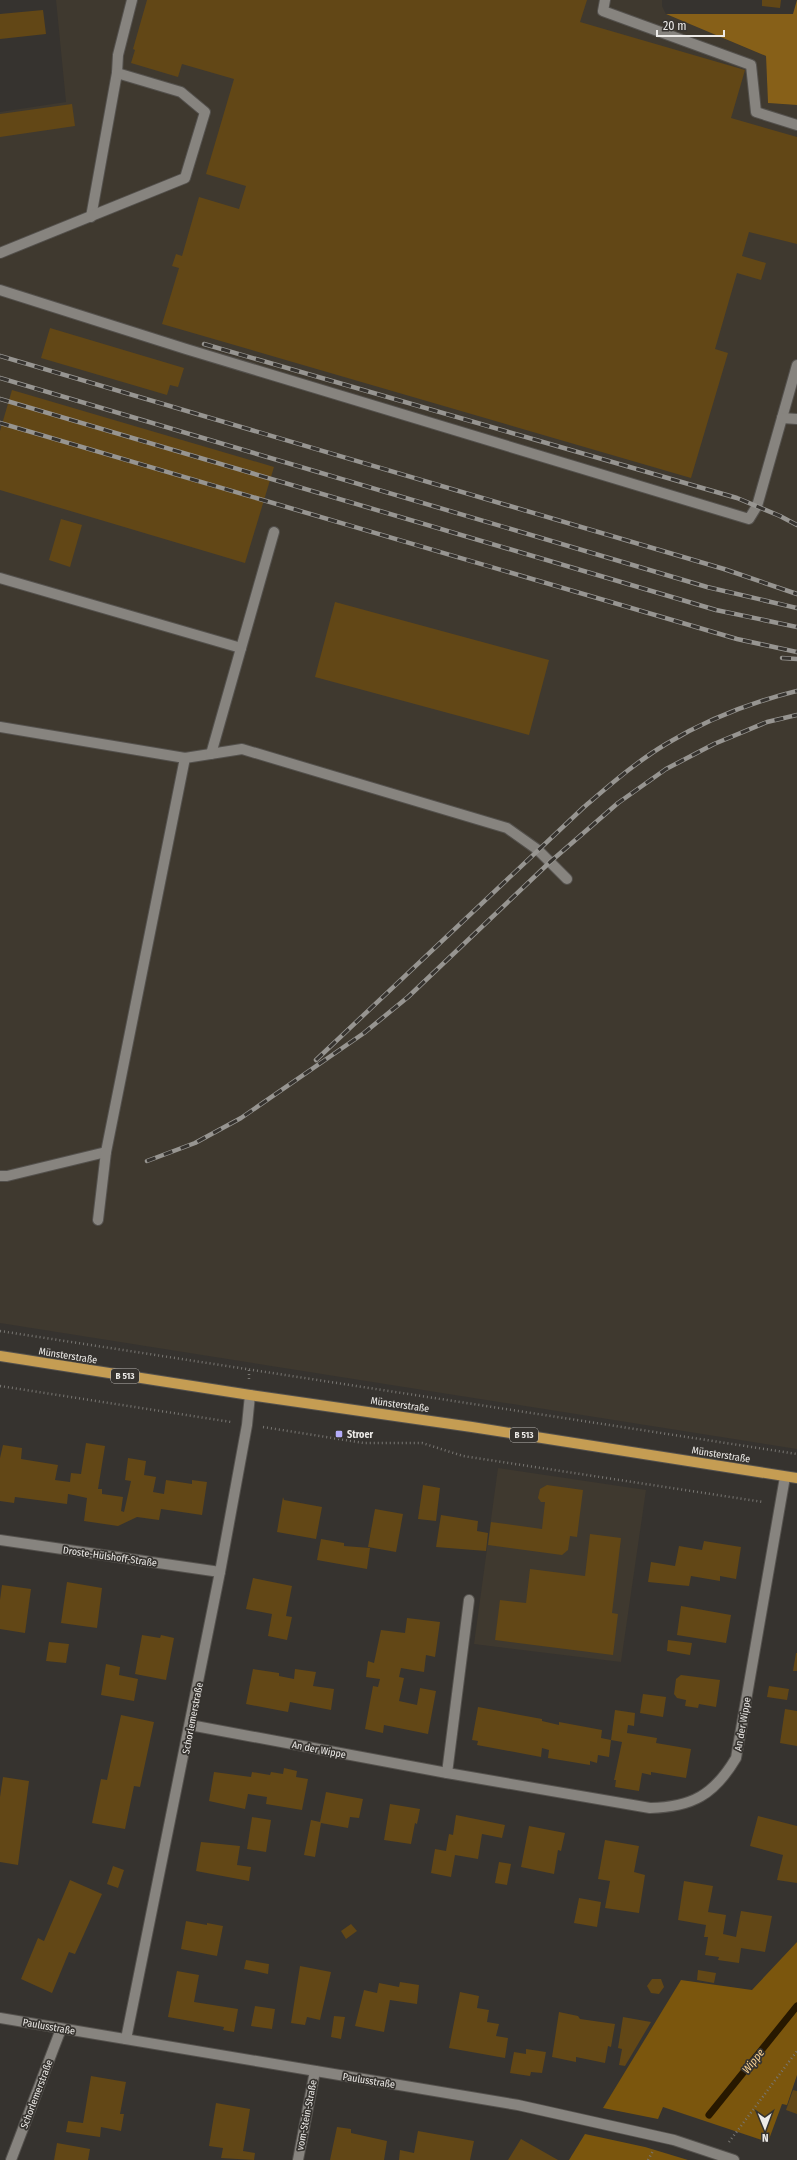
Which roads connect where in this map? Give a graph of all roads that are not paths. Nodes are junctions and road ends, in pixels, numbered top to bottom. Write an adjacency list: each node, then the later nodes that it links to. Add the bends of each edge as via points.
1 (132, 0): 3 (street, via 118,55)
2 (605, 0): 4 (street, via 603,11 751,65 756,112)
3 (118, 73): 5 (street); 5 (street, via 181,92 205,112 185,178)
4 (797, 125)
5 (91, 217): 6 (street)
6 (0, 253)
7 (0, 290): 9 (street, via 186,349 749,519 757,506)
8 (797, 365): 9 (street)
9 (782, 418): 10 (street)
10 (797, 419)
11 (274, 532): 13 (street)
12 (0, 578): 13 (street)
13 (241, 648): 15 (street)
14 (0, 726): 16 (street)
15 (211, 754): 16 (street); 17 (street, via 242,749 507,828 538,850)
16 (185, 758): 18 (street)
17 (567, 879)
18 (106, 1152): 19 (street); 20 (street)
19 (0, 1176)
20 (98, 1220)
21 (0, 1356): 22 (main road, Münsterstraße / B 513)
22 (250, 1395): 23 (main road, Münsterstraße / B 513, via 472,1427); 26 (street, Schorlemerstraße, via 247,1425)
23 (785, 1477): 24 (main road, Münsterstraße / B 513); 29 (street, An der Wippe, via 736,1758 726,1775 712,1789 695,1800 674,1807 650,1808)
24 (797, 1478)
25 (0, 1540): 26 (street, Droste-Hülshoff-Straße)
26 (220, 1572): 28 (street, Schorlemerstraße)
27 (469, 1600): 29 (street)
28 (190, 1725): 29 (street, An der Wippe); 32 (street, Schorlemerstraße)
29 (447, 1773)
30 (0, 2018): 31 (street, Paulusstraße)
31 (61, 2028): 32 (street, Paulusstraße); 34 (street, Schorlemerstraße)
32 (126, 2039): 33 (street, Paulusstraße)
33 (315, 2071): 35 (street, vom-Stein-Straße); 36 (street, Paulusstraße, via 518,2104 674,2140)
34 (11, 2160)
35 (298, 2160)
36 (734, 2160)

